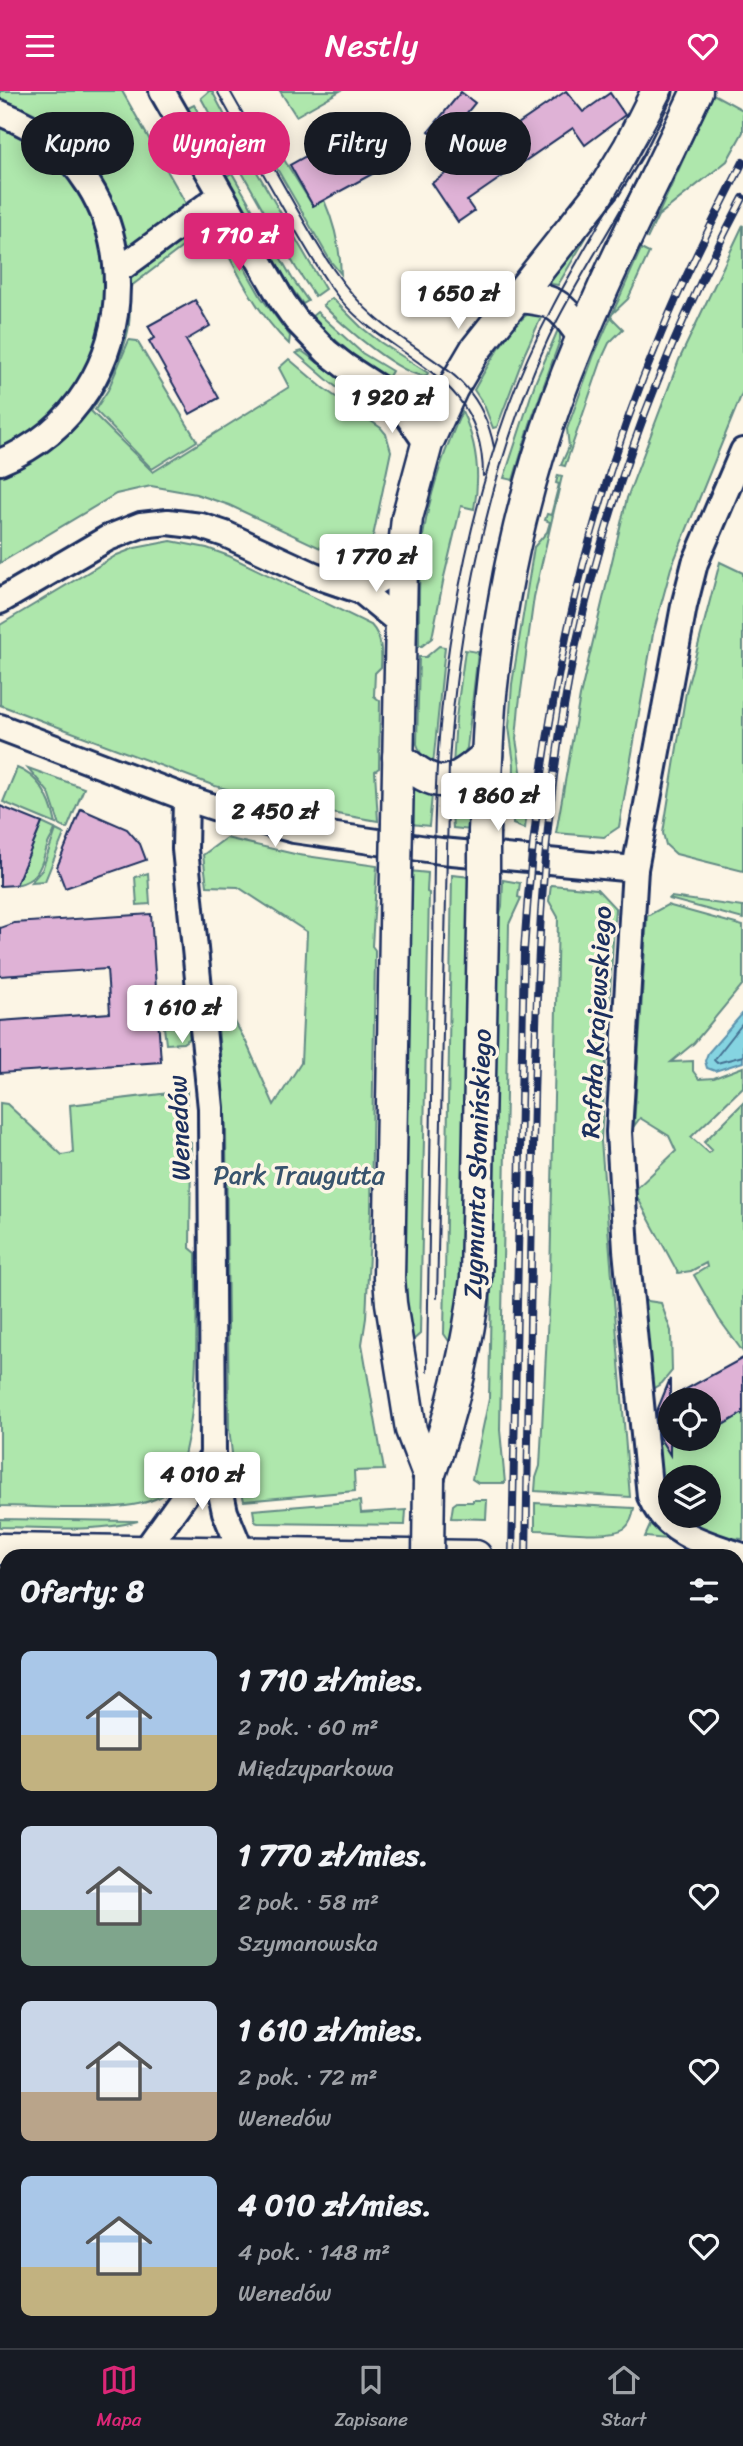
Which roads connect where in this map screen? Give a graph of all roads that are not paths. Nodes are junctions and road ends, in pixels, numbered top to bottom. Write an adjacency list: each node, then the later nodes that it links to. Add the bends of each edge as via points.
1 (162, 91): 5 (street)
2 (657, 91): 7 (main road, via 606,185)
3 (696, 91): 8 (main road, Zygmunta Słomińskiego)
4 (0, 113): 6 (street, via 49,142 80,174 102,212)
5 (220, 195): 6 (street); 10 (street, via 296,320 345,366)
6 (118, 268): 13 (street, via 116,319 94,380 54,429)
7 (516, 297): 8 (main road, via 554,303); 9 (main road, via 475,350)
8 (582, 335): 19 (main road, Zygmunta Słomińskiego, via 537,463 515,549 494,669)
9 (448, 397): 10 (street); 11 (main road)
10 (396, 399): 11 (street)
11 (427, 445): 14 (main road, via 407,518)
12 (743, 451): 22 (street, Rafała Krajewskiego, via 695,563)
13 (0, 462)
14 (402, 566): 15 (street); 17 (main road)
15 (361, 591): 16 (street, via 225,534 167,522 141,525 108,538); 17 (street)
16 (0, 601)
17 (400, 623): 20 (main road)
18 (0, 727): 21 (street)
19 (487, 755): 20 (main road, via 461,777 448,781 422,776); 24 (main road, Zygmunta Słomińskiego, bridge, via 476,1278 446,1430)
20 (398, 757): 24 (main road, bridge, via 389,1277 411,1430)
21 (186, 798): 22 (street, via 294,830 441,851); 23 (street, Wenedów, via 185,849 211,1108)
22 (635, 869): 28 (street, Rafała Krajewskiego, via 618,1132 648,1487 654,1505 678,1531)
23 (213, 1456): 25 (street); 26 (street, Wenedów, via 225,1512)
24 (429, 1477): 27 (main road, bridge)
25 (146, 1549)
26 (239, 1549)
27 (428, 1549)
28 (721, 1549)

